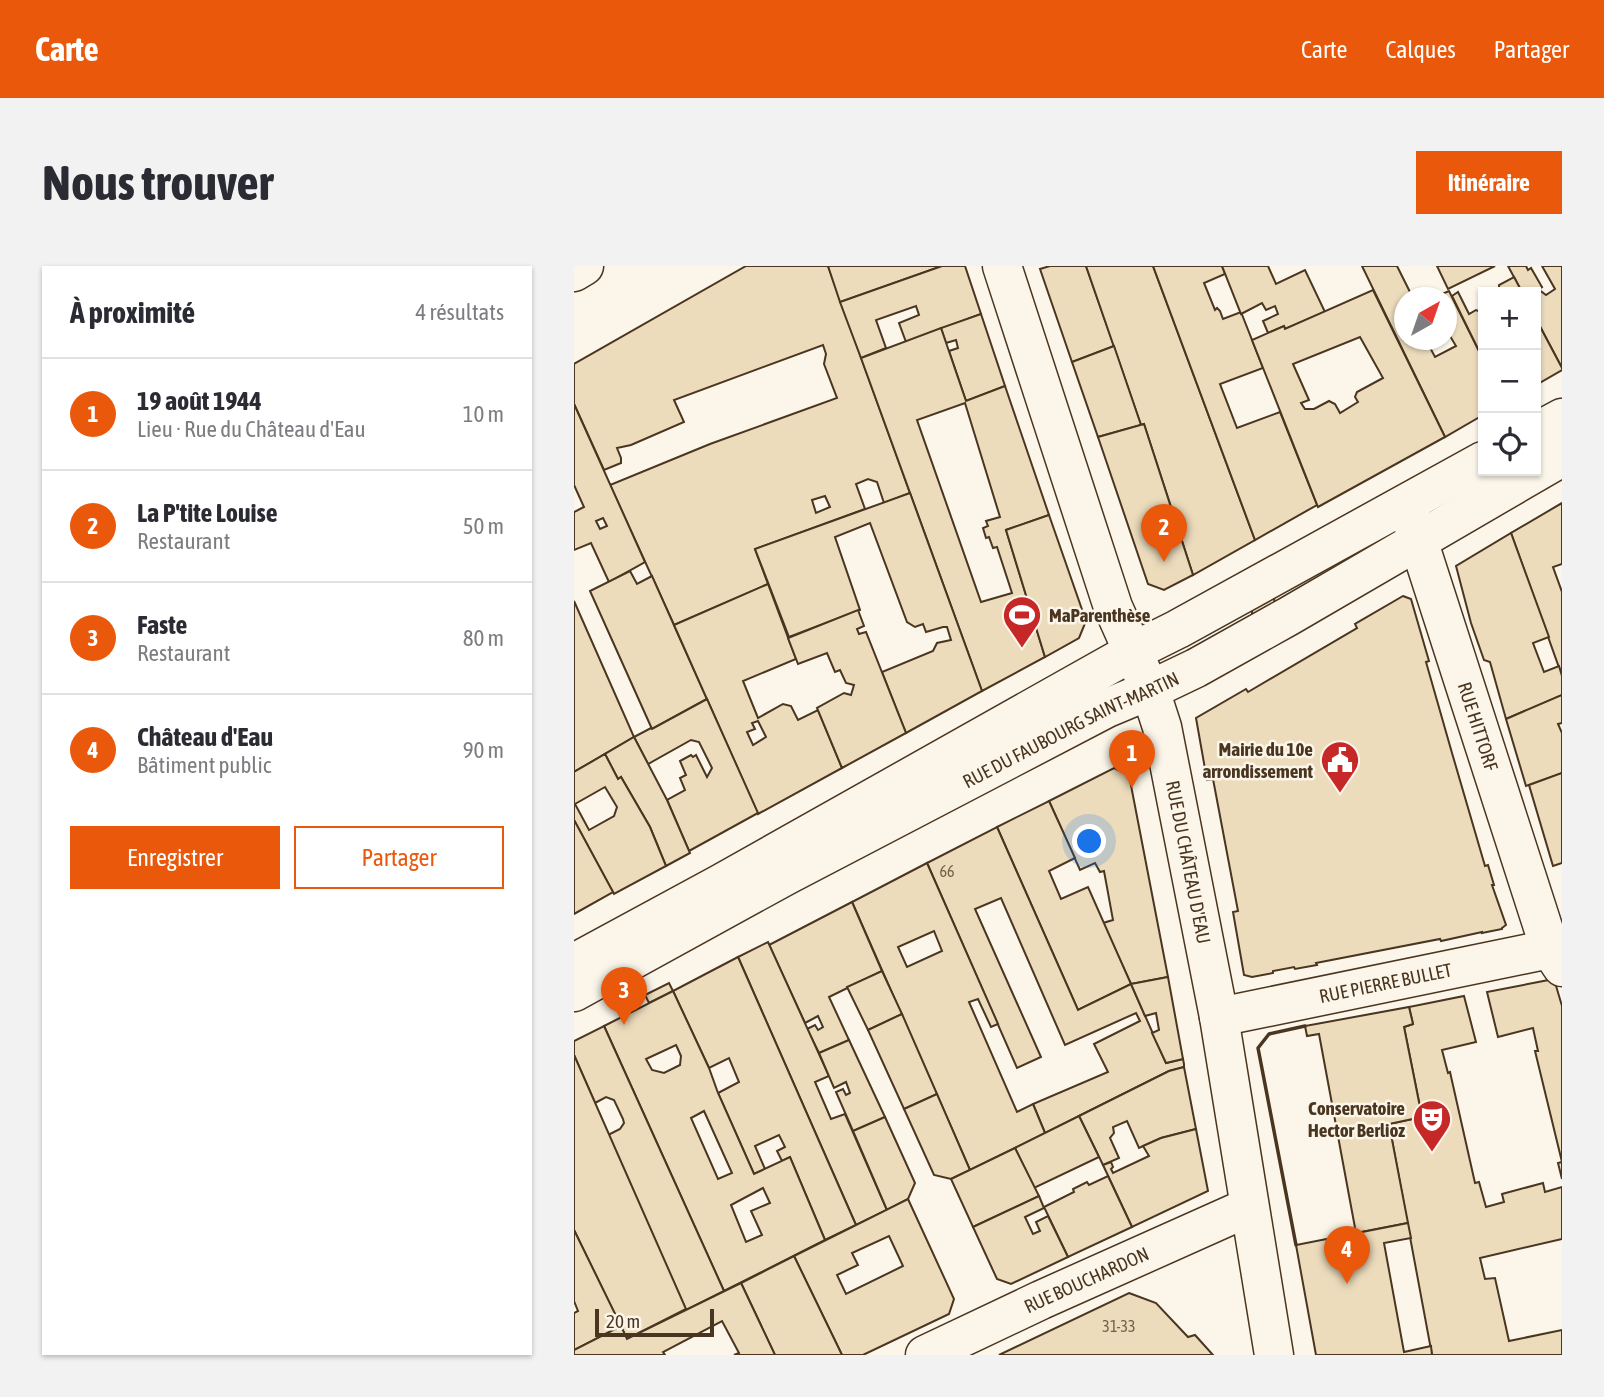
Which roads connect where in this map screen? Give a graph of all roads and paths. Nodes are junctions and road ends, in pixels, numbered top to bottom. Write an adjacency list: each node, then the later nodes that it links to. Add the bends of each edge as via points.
1 (584, 266): 3 (street)
2 (1002, 266): 10 (street, RUE DU CHÂTEAU D'EAU, via 1114,607)
3 (574, 272)
4 (1562, 418): 5 (street)
5 (1541, 429)
6 (1562, 457): 9 (street, RUE DU FAUBOURG SAINT-MARTIN)
7 (1478, 464): 8 (street, RUE DU FAUBOURG SAINT-MARTIN)
8 (1406, 503): 9 (street, RUE HITTORF); 10 (street, RUE DU FAUBOURG SAINT-MARTIN)
9 (1418, 540): 11 (street, RUE DU FAUBOURG SAINT-MARTIN, via 1231,649); 12 (street, RUE HITTORF)
10 (1134, 651): 11 (street, RUE DU CHÂTEAU D'EAU); 13 (street, RUE DU FAUBOURG SAINT-MARTIN)
11 (1150, 690): 14 (street, RUE DU FAUBOURG SAINT-MARTIN, via 812,862); 15 (street, RUE DU CHÂTEAU D'EAU, via 1162,727)
12 (1556, 958): 15 (street, RUE PIERRE BULLET)
13 (574, 963)
14 (574, 992)
15 (1219, 1017): 16 (street, RUE DU CHÂTEAU D'EAU)
16 (1249, 1207): 17 (street, RUE BOUCHARDON); 18 (street, RUE DU CHÂTEAU D'EAU)
17 (925, 1355)
18 (1275, 1355)

